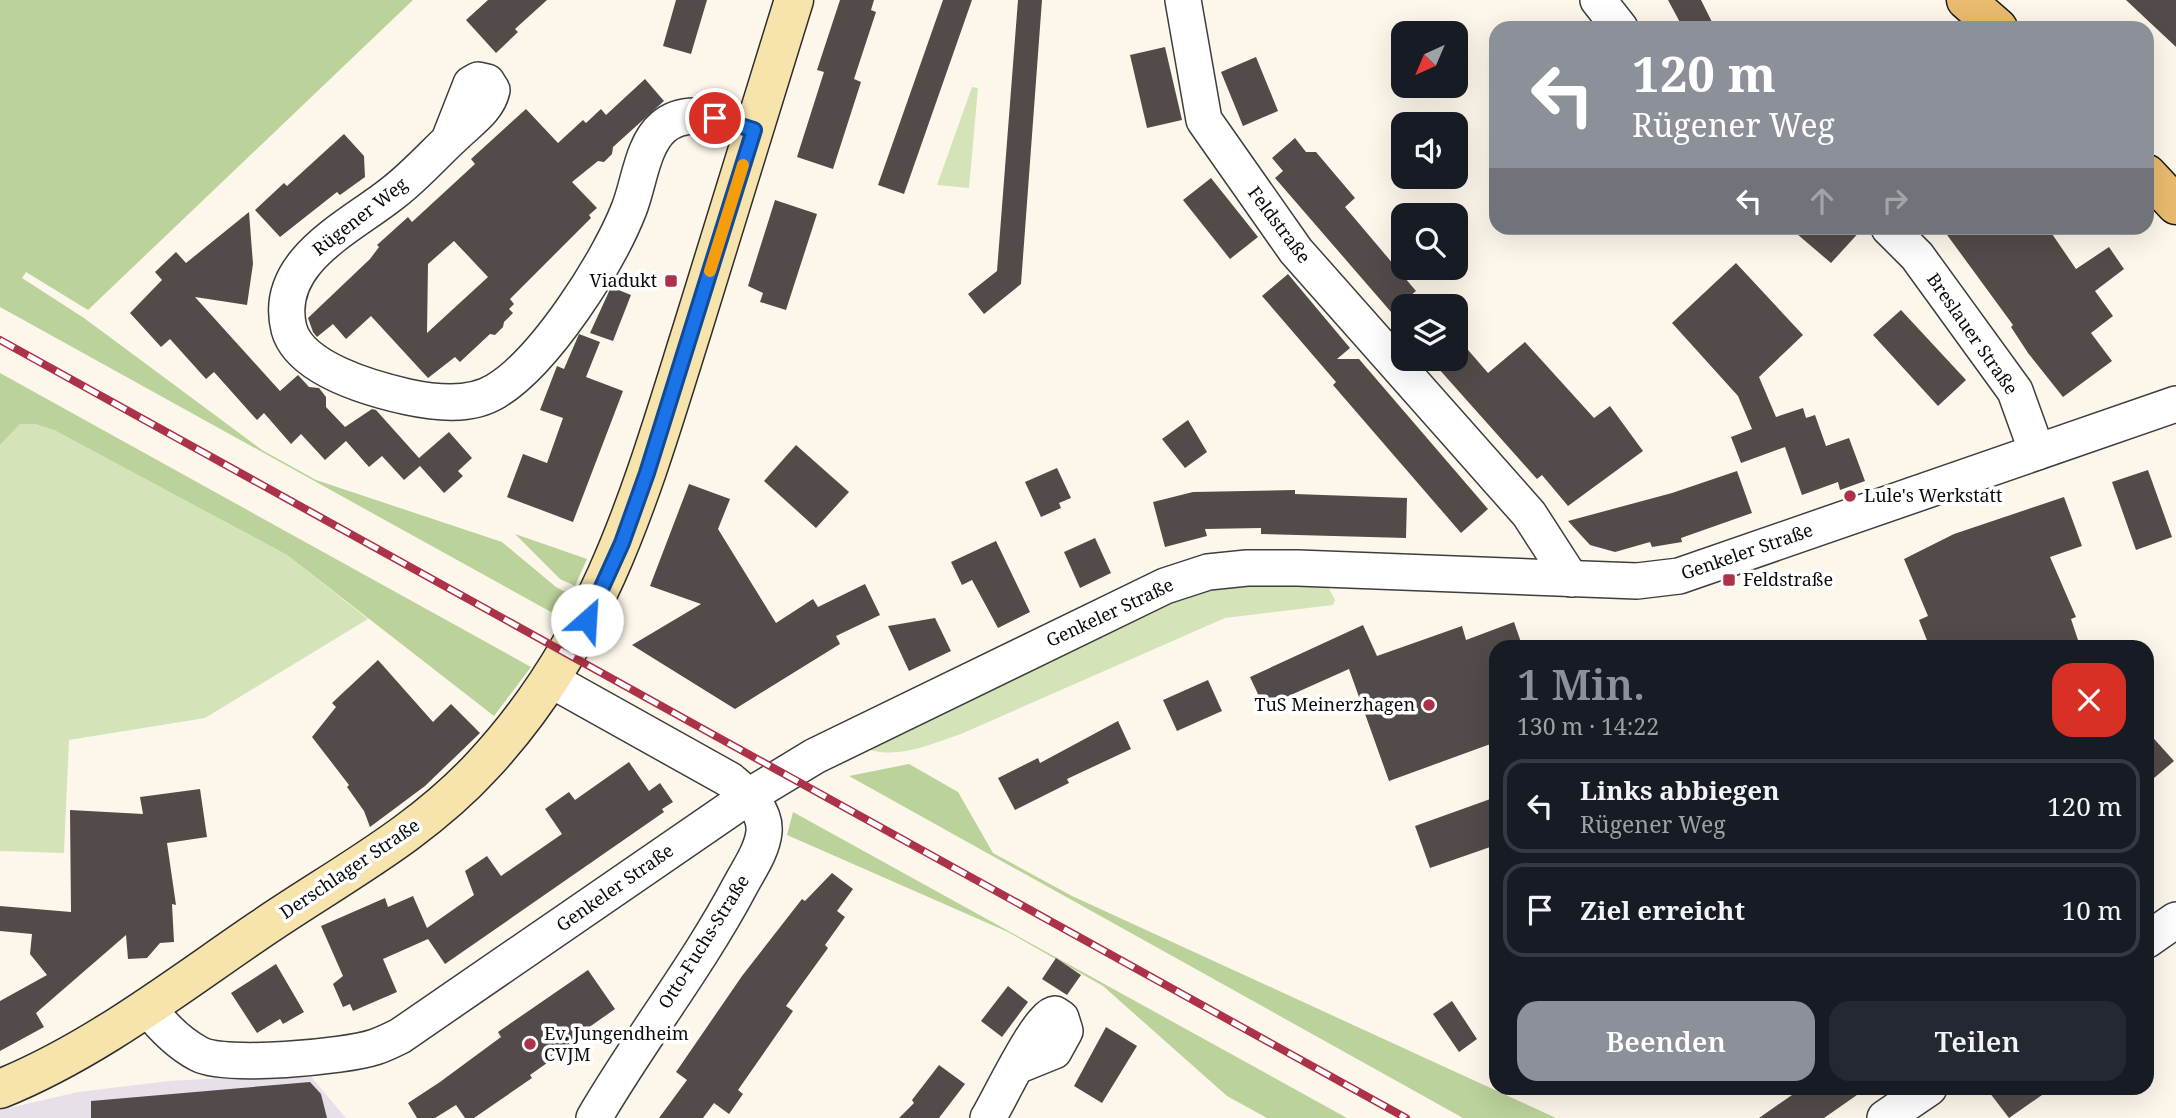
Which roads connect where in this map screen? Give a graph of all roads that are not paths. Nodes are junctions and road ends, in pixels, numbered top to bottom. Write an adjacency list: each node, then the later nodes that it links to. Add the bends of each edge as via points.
1 (794, 0): 7 (main road, Derschlager Straße)
2 (1184, 0): 12 (street, Feldstraße, via 1203,120 1296,251 1529,514)
3 (1598, 0): 5 (street)
4 (1966, 0): 6 (main road)
5 (1614, 21)
6 (1990, 21)
7 (754, 130): 8 (street, Rügener Weg, via 715,118 689,116 664,125 653,138 628,211 579,299 515,376 494,393 463,402 400,395 325,369 300,349 286,316 298,271 315,250 397,190); 13 (main road, Derschlager Straße, via 630,519 597,600)
8 (449, 141)
9 (1896, 235): 11 (street, Breslauer Straße, via 1917,256 2015,391)
10 (2176, 404): 11 (street, Genkeler Straße)
11 (2037, 452): 12 (street, Genkeler Straße, via 1679,576 1637,581)
12 (1571, 579): 14 (street, Genkeler Straße, via 1298,568 1208,572 1127,602 872,726)
13 (551, 680): 14 (street, via 730,780); 17 (main road, Derschlager Straße, via 517,727 437,810 394,844)
14 (749, 796): 17 (street, Genkeler Straße, via 400,1036 374,1047 222,1060 200,1055 161,1026); 21 (street, Otto-Fuchs-Straße, via 760,812 764,830 758,852 723,918)
15 (2176, 920): 16 (street)
16 (2154, 935)
17 (147, 1007): 19 (main road, Derschlager Straße, via 90,1044)
18 (1017, 1066): 22 (street)
19 (0, 1089)
20 (1919, 1095): 23 (street)
21 (594, 1118)
22 (988, 1118)
23 (1885, 1118)

